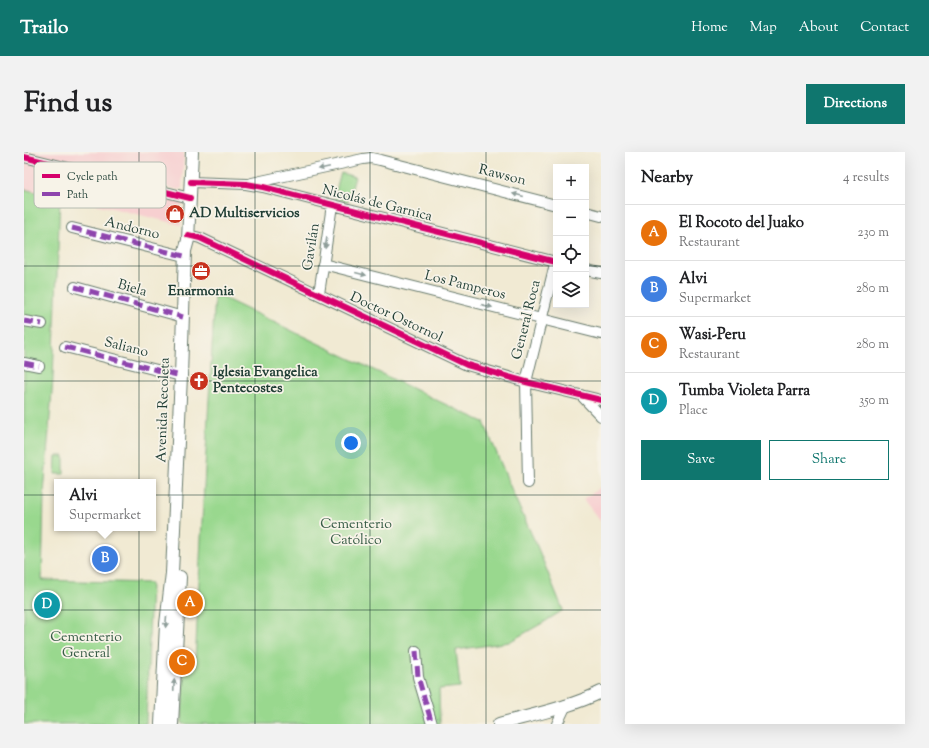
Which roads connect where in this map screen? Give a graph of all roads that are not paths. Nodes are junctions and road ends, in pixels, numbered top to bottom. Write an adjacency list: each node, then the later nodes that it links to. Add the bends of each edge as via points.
1 (192, 152): 5 (main road, Avenida Recoleta)
2 (24, 157): 3 (street)
3 (44, 162)
4 (278, 178): 6 (street, Rawson); 7 (street); 10 (street, Rawson, one-way to 4, via 371,158)
5 (191, 182): 6 (street, Nicolás de Garnica); 9 (main road, Avenida Recoleta)
6 (246, 184): 7 (street, Nicolás de Garnica)
7 (277, 191): 11 (street, Nicolás de Garnica)
8 (166, 192): 9 (street)
9 (190, 198): 15 (main road, Avenida Recoleta)
10 (553, 204)
11 (332, 205): 17 (street, Nicolás de Garnica); 18 (street, Gavilán, one-way to 18)
12 (589, 213): 13 (street)
13 (601, 216)
14 (72, 228): 16 (street, Andorno)
15 (188, 238): 16 (main road, Avenida Recoleta); 23 (street, Doctor Ostornol, via 200,238); 42 (main road, Avenida Recoleta, one-way to 15, via 190,319 192,251)
16 (184, 256): 24 (main road, Avenida Recoleta)
17 (553, 260)
18 (323, 264): 23 (street, Gavilán); 25 (street, Los Pamperos, one-way to 25)
19 (589, 271): 21 (street)
20 (553, 272): 25 (street, General Roca)
21 (601, 273)
22 (75, 287): 24 (street, Biela)
23 (319, 294): 33 (street, Doctor Ostornol, via 467,365)
24 (183, 317): 32 (main road, Avenida Recoleta)
25 (542, 319): 28 (street, Los Pamperos); 33 (street, General Roca)
26 (24, 321): 27 (street)
27 (42, 324)
28 (601, 334)
29 (65, 347): 32 (street, Saliano)
30 (24, 363): 31 (street)
31 (40, 366)
32 (181, 376): 41 (main road, Avenida Recoleta, one-way to 41, via 172,573)
33 (526, 382): 34 (street, Doctor Ostornol); 37 (street, General Roca)
34 (582, 395): 35 (street, Doctor Ostornol); 36 (street)
35 (601, 400)
36 (601, 416)
37 (528, 482)
38 (416, 652): 43 (street, via 418,677)
39 (601, 692): 40 (main road)
40 (566, 705): 44 (main road); 45 (street)
41 (161, 724)
42 (172, 724)
43 (432, 724)
44 (499, 724)
45 (557, 724)

